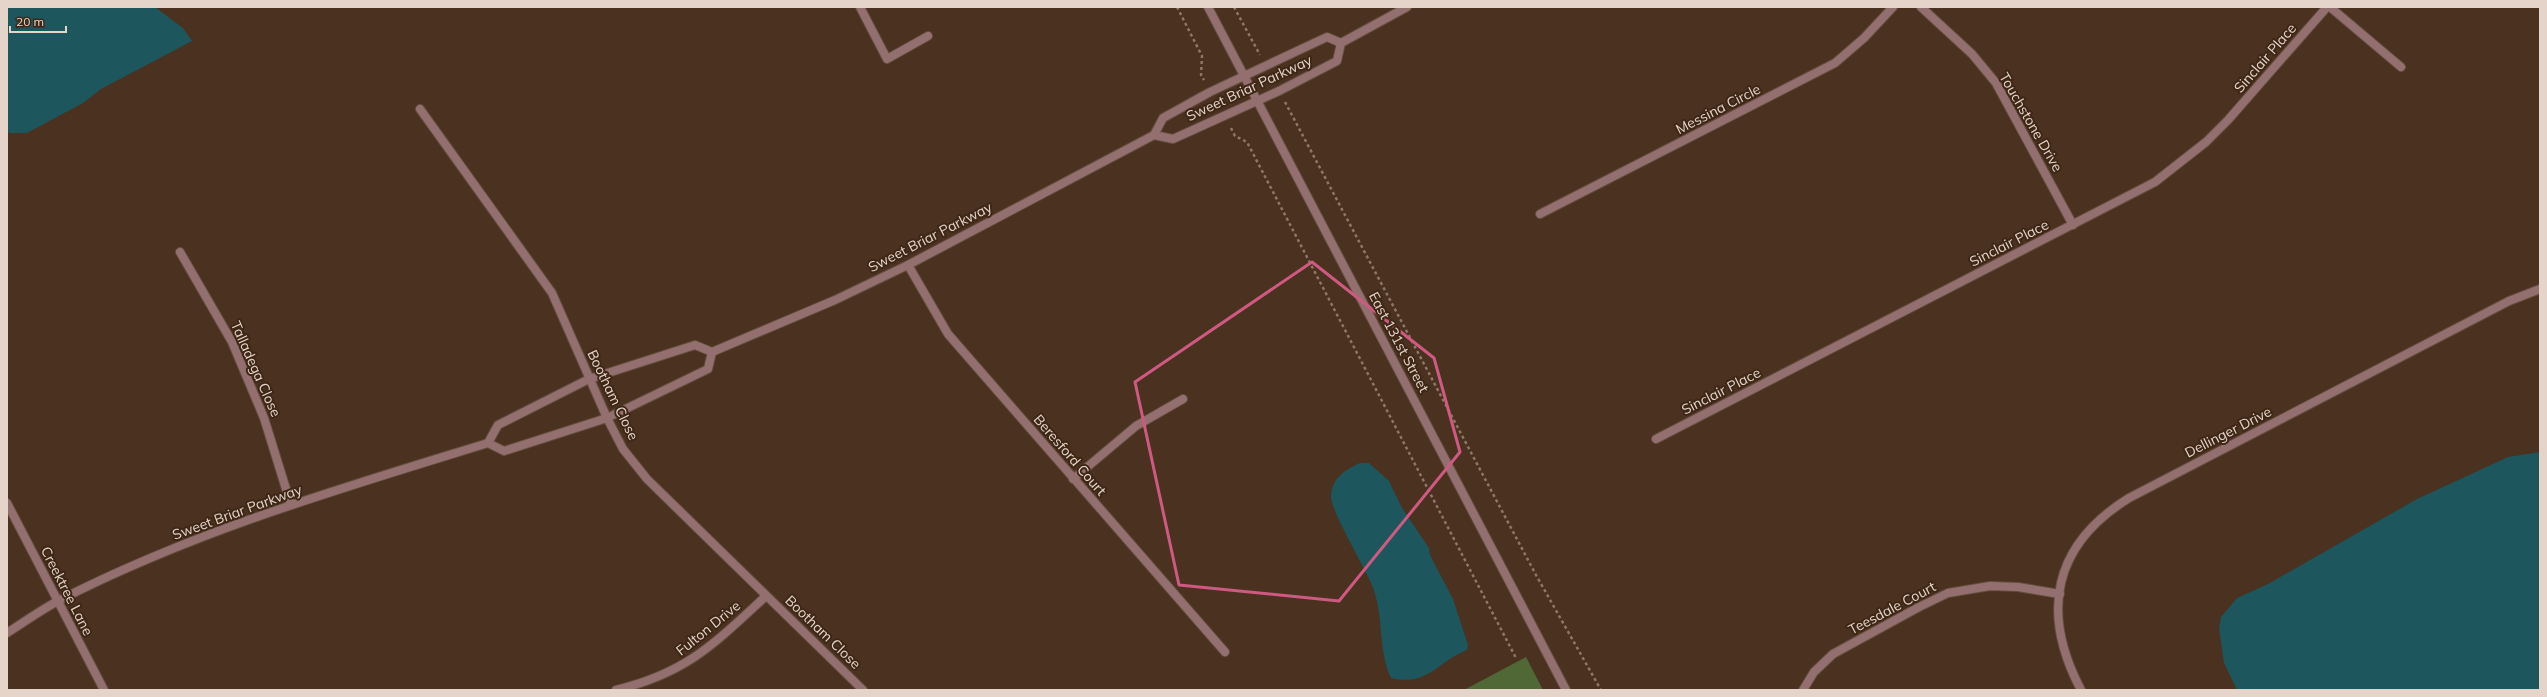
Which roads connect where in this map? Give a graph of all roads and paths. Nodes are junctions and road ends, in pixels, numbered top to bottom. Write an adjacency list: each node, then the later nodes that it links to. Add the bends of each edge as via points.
1 (860, 7): 10 (street, via 887,59)
2 (1177, 7): 14 (path, via 1202,56)
3 (1208, 7): 15 (street, East 131st Street)
4 (1234, 7): 12 (path)
5 (1407, 7): 11 (street)
6 (1893, 7): 21 (street, Messina Circle, via 1864,38 1835,63)
7 (1921, 7): 22 (street, Touchstone Drive, via 1972,54 1996,83)
8 (2326, 7): 22 (street, Sinclair Place, via 2206,142 2155,182)
9 (2330, 7): 13 (street)
10 (928, 36)
11 (1341, 43): 12 (street, Sweet Briar Parkway, via 1327,37); 16 (street, Sweet Briar Parkway, via 1337,61)
12 (1266, 67): 15 (street, Sweet Briar Parkway)
13 (2401, 67)
14 (1201, 75)
15 (1245, 77): 17 (street, East 131st Street); 19 (street, Sweet Briar Parkway, via 1210,92 1163,118)
16 (1279, 91): 17 (street, Sweet Briar Parkway); 45 (path, via 1536,575)
17 (1257, 100): 19 (street, Sweet Briar Parkway, via 1173,139); 44 (street, East 131st Street)
18 (420, 110): 27 (street, Bootham Close, via 552,293)
19 (1154, 135): 24 (street, Sweet Briar Parkway)
20 (1235, 136): 40 (path, via 1247,142)
21 (1540, 214)
22 (2073, 225): 30 (street, Sinclair Place)
23 (180, 252): 34 (street, Talladega Close, via 232,342 264,418)
24 (908, 265): 26 (street, Sweet Briar Parkway, via 835,300); 32 (street, Beresford Court, via 948,334)
25 (2540, 289): 35 (street, Dellinger Drive, via 2509,301 2110,510 2087,531 2076,546)
26 (712, 352): 27 (street, via 695,345); 29 (street, via 708,369)
27 (589, 379): 29 (street, Bootham Close); 31 (street, via 498,425)
28 (1183, 399): 32 (street, via 1136,426)
29 (606, 418): 31 (street, via 504,452); 36 (street, Bootham Close, via 623,449 646,479)
30 (1656, 439)
31 (488, 443): 34 (street, Sweet Briar Parkway)
32 (1073, 479): 39 (street, Beresford Court)
33 (7, 503): 37 (street, Creektree Lane)
34 (291, 504): 37 (street, Sweet Briar Parkway, via 143,560)
35 (2060, 594): 46 (street, Teesdale Court, via 2018,587 1990,586 1948,594 1919,606 1833,654 1814,672); 47 (street, Dellinger Drive, via 2057,608 2061,644)
36 (766, 596): 42 (street, Fulton Drive, via 695,659 667,674); 43 (street, Bootham Close)
37 (57, 602): 38 (street, Sweet Briar Parkway); 41 (street, Creektree Lane)
38 (7, 633)
39 (1225, 652)
40 (1516, 658)
41 (104, 690)
42 (616, 690)
43 (863, 690)
44 (1566, 690)
45 (1601, 690)
46 (1803, 690)
47 (2080, 690)

